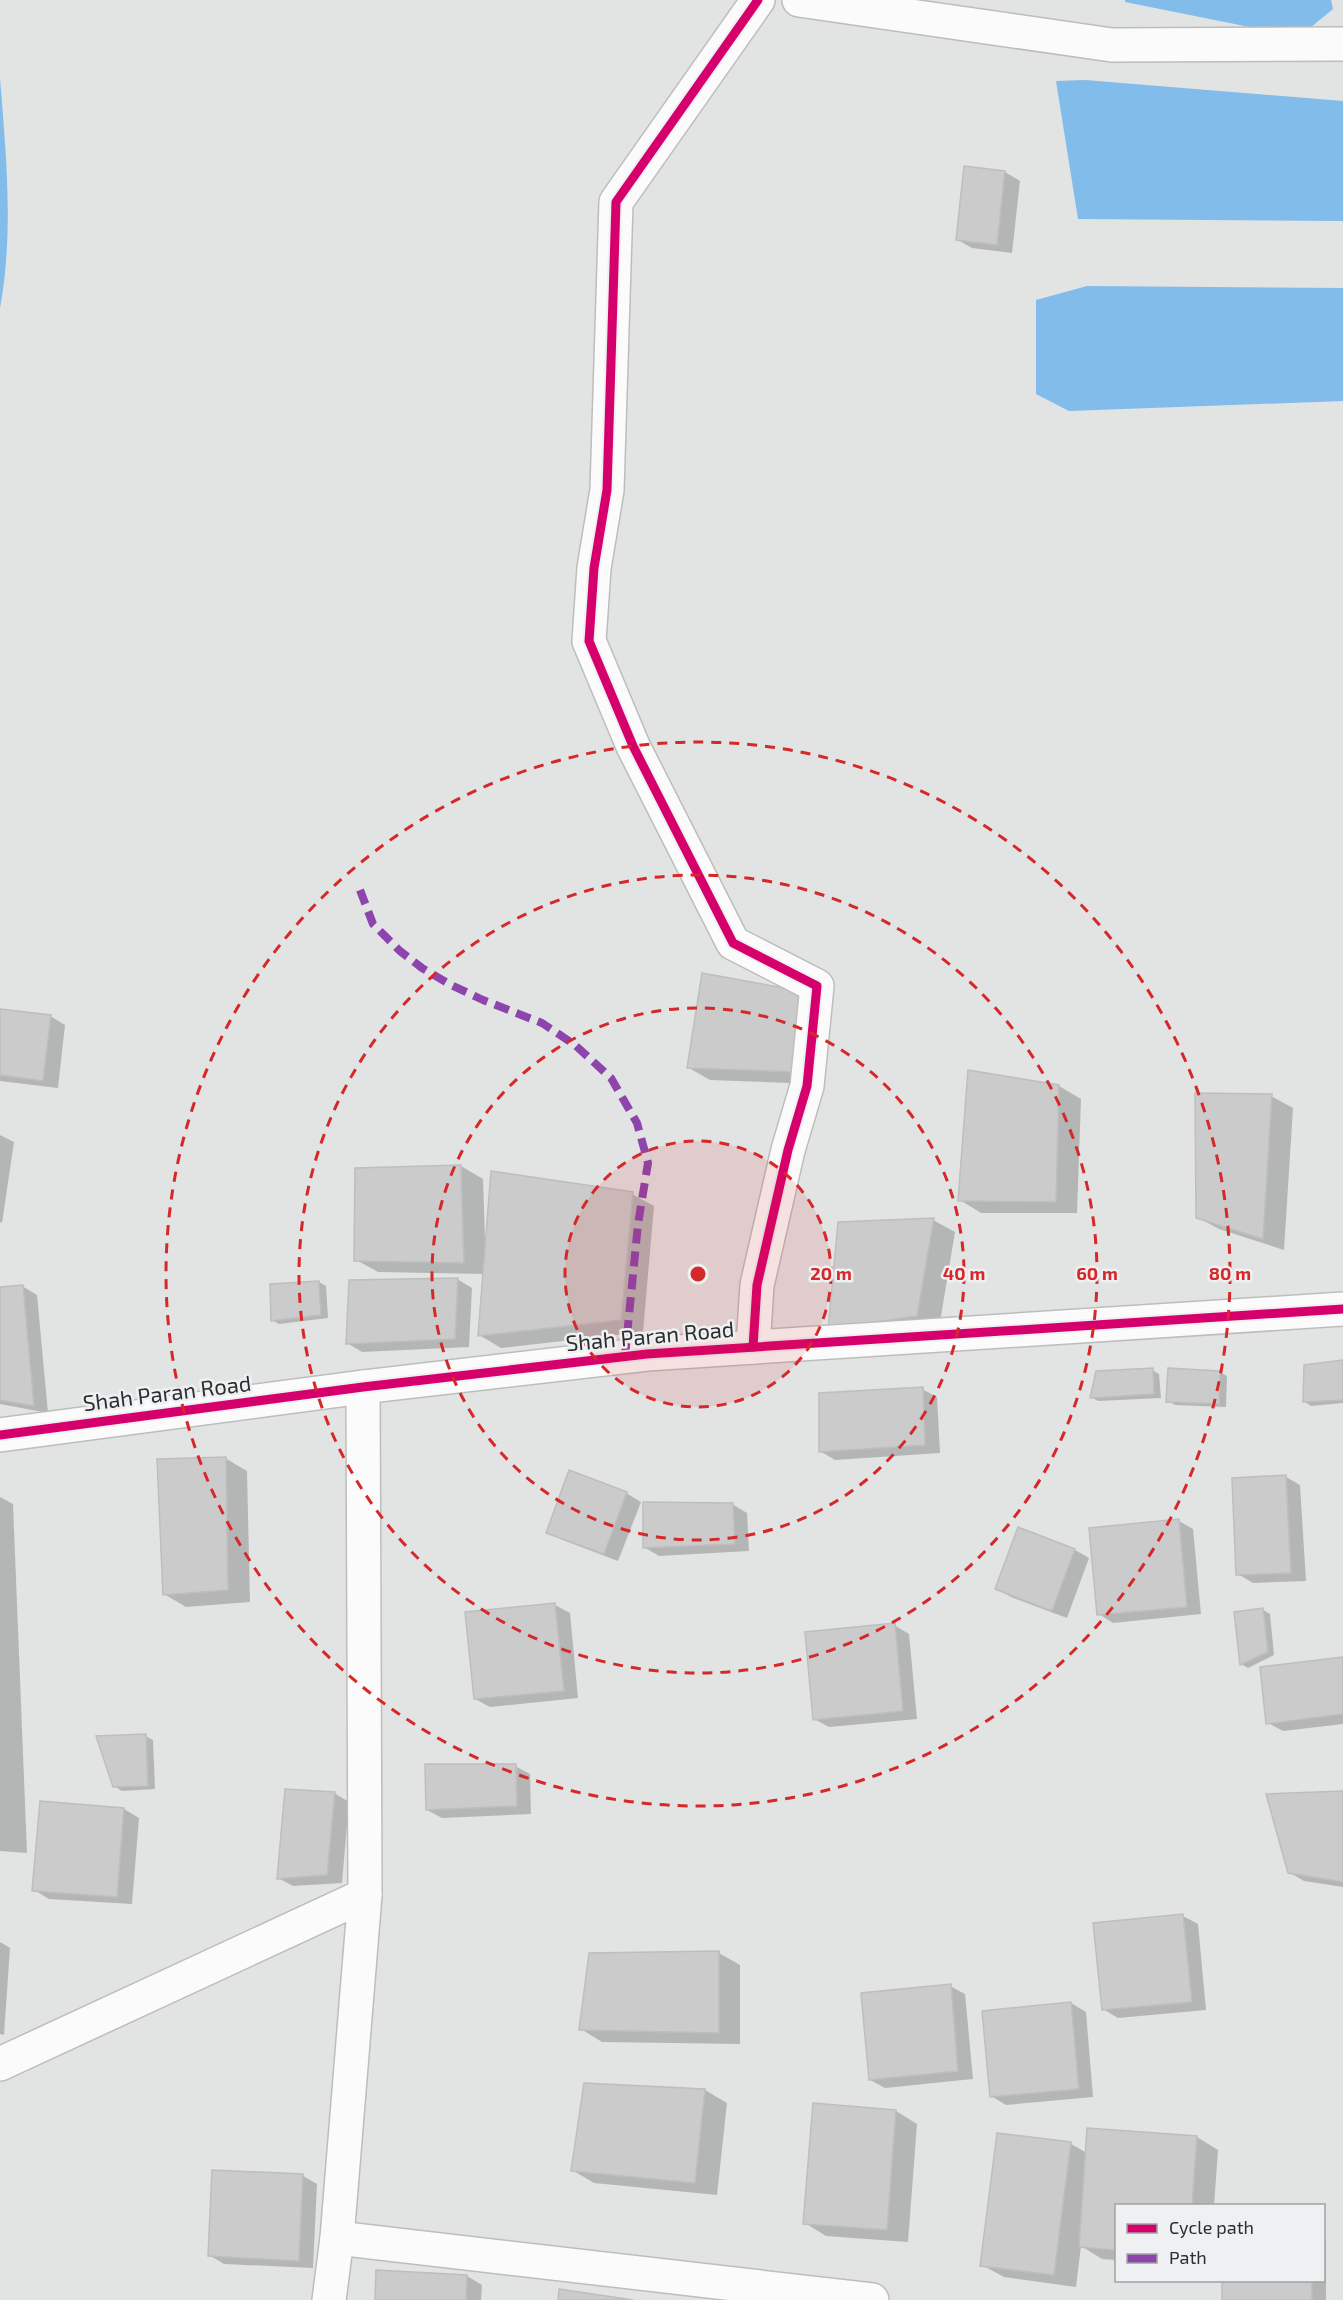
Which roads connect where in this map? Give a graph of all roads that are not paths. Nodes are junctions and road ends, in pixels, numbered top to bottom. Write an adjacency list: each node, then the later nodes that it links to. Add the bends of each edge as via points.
1 (758, 0): 5 (street, via 616,202 607,490 594,568 589,641 633,746 733,943 817,986 807,1086 757,1284)
2 (799, 0): 3 (street, via 1112,45)
3 (1343, 44)
4 (1343, 1309): 5 (street, Shah Paran Road)
5 (753, 1347): 6 (street, Shah Paran Road, via 648,1354)
6 (363, 1388): 7 (street, Shah Paran Road); 8 (street)
7 (0, 1435)
8 (365, 1895): 9 (street); 10 (street)
9 (0, 2064)
10 (338, 2238): 11 (street); 12 (street)
11 (800, 2296): 13 (street)
12 (329, 2300)
13 (872, 2300)

